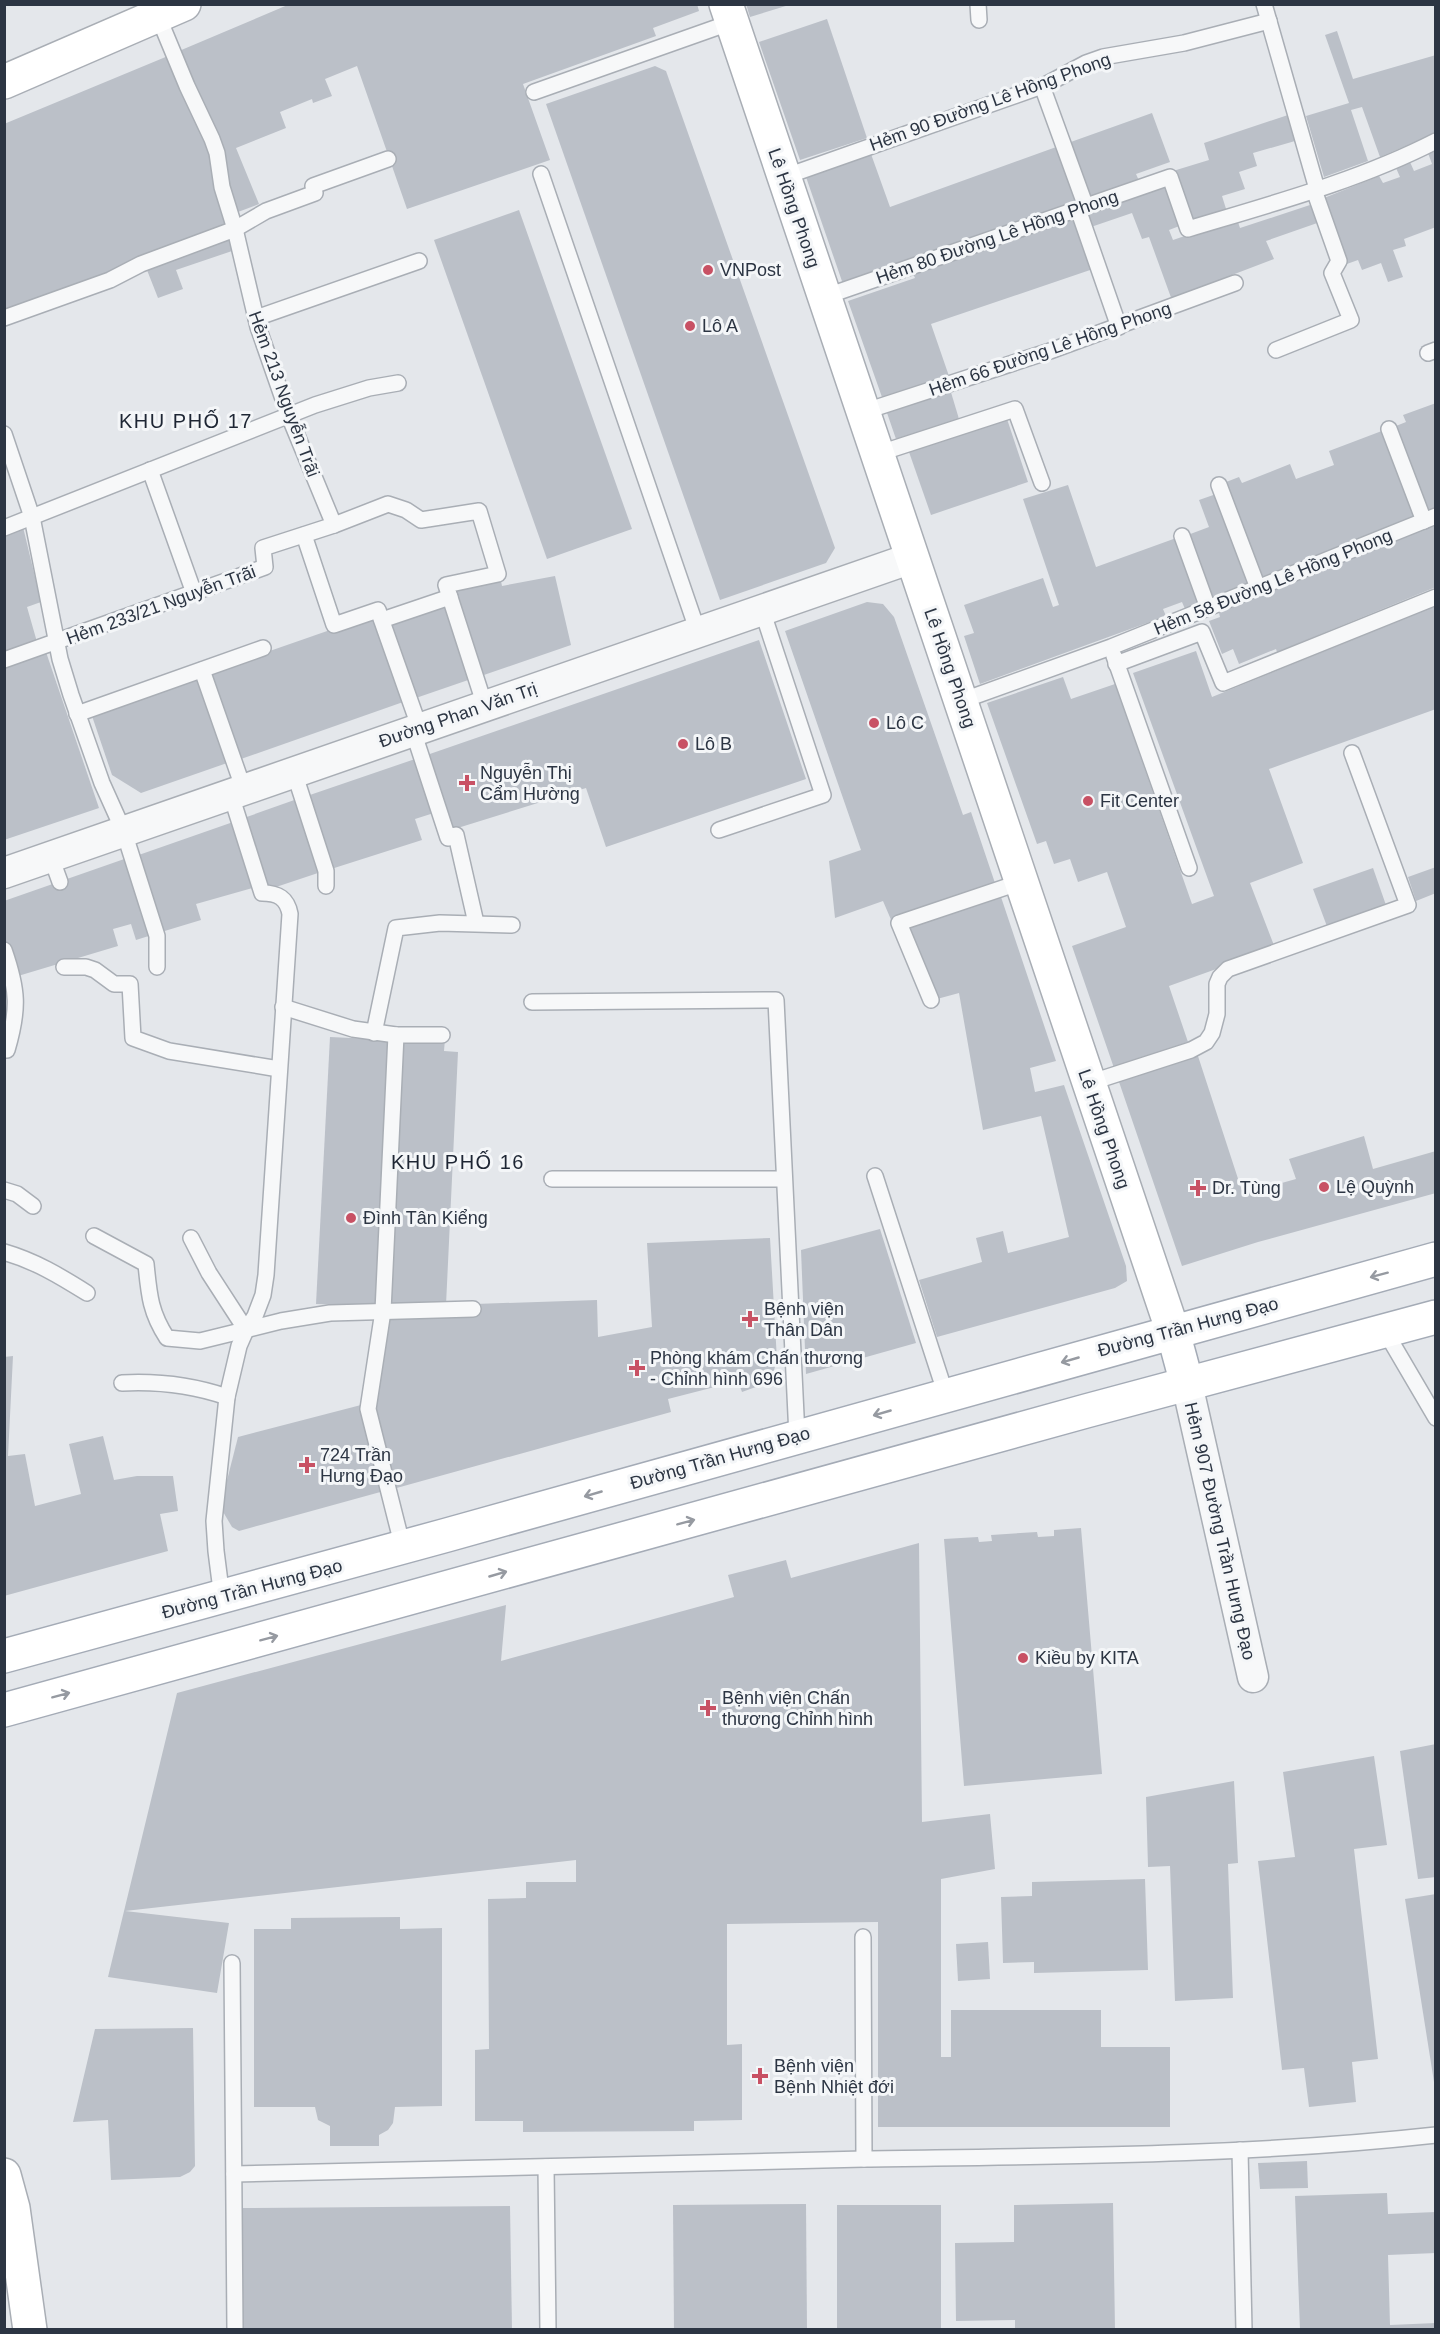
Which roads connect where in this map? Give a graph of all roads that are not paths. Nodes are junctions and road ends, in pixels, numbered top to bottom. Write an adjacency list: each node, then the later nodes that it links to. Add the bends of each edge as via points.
1 (1264, 4): 4 (lane)
2 (171, 10): 5 (main road); 14 (lane, Hẻm 213 Nguyễn Trãi, via 187,86 212,139)
3 (729, 13): 7 (lane); 11 (main road, Lê Hồng Phong)
4 (1269, 21): 6 (lane, Hẻm 90 Đường Lê Hồng Phong, via 1184,43 1103,57); 12 (lane)
5 (4, 82)
6 (1042, 86): 11 (lane, Hẻm 90 Đường Lê Hồng Phong); 13 (lane)
7 (534, 92)
8 (1436, 141): 12 (lane)
9 (388, 159): 14 (lane, via 314,186 315,193 266,211)
10 (541, 174): 45 (lane)
11 (784, 177): 17 (main road, Lê Hồng Phong)
12 (1315, 190): 13 (lane, Hẻm 80 Đường Lê Hồng Phong, via 1188,229 1170,177); 21 (lane, via 1339,261 1332,273 1351,320)
13 (1082, 208): 17 (lane, Hẻm 80 Đường Lê Hồng Phong); 20 (lane)
14 (235, 229): 18 (lane); 19 (lane, Hẻm 213 Nguyễn Trãi)
15 (419, 261): 19 (lane)
16 (1235, 283): 20 (lane, Hẻm 66 Đường Lê Hồng Phong)
17 (825, 297): 23 (main road, Lê Hồng Phong)
18 (4, 318)
19 (256, 318): 24 (lane, Hẻm 213 Nguyễn Trãi)
20 (1119, 327): 23 (lane, Hẻm 66 Đường Lê Hồng Phong)
21 (1276, 350)
22 (398, 382): 24 (lane, via 341,395)
23 (863, 412): 27 (main road, Lê Hồng Phong)
24 (289, 416): 28 (lane); 33 (lane, Hẻm 213 Nguyễn Trãi)
25 (1389, 429): 32 (lane)
26 (4, 434): 31 (lane)
27 (877, 454): 29 (lane, via 1015,409); 37 (main road, Lê Hồng Phong)
28 (150, 470): 31 (lane); 39 (lane)
29 (1042, 483)
30 (1219, 485): 38 (lane)
31 (32, 517): 34 (lane); 46 (lane)
32 (1430, 519): 38 (lane, Hẻm 58 Đường Lê Hồng Phong)
33 (334, 525): 35 (lane); 40 (lane, via 388,504 422,520 478,511 498,574 446,585)
34 (4, 528)
35 (304, 535): 39 (lane, Hẻm 233/21 Nguyễn Trãi, via 263,548 265,567); 44 (lane, via 334,625 378,610)
36 (1182, 536): 42 (lane)
37 (912, 558): 43 (street, Đường Phan Văn Trị); 52 (main road, Lê Hồng Phong)
38 (1258, 588): 42 (lane, Hẻm 58 Đường Lê Hồng Phong)
39 (194, 593): 46 (lane, Hẻm 233/21 Nguyễn Trãi)
40 (450, 597): 44 (lane); 53 (lane)
41 (1436, 597): 50 (lane, via 1223,683 1202,632)
42 (1208, 608): 47 (lane, Hẻm 58 Đường Lê Hồng Phong)
43 (762, 610): 45 (street, Đường Phan Văn Trị); 59 (lane, via 823,795)
44 (382, 620): 55 (lane)
45 (698, 632): 53 (street, Đường Phan Văn Trị)
46 (57, 642): 49 (lane, Hẻm 233/21 Nguyễn Trãi); 54 (lane)
47 (1111, 647): 50 (lane); 52 (lane, Hẻm 58 Đường Lê Hồng Phong)
48 (263, 648): 51 (lane)
49 (4, 660)
50 (1116, 664): 61 (lane)
51 (202, 669): 54 (lane); 58 (lane)
52 (961, 701): 63 (main road, Lê Hồng Phong)
53 (485, 706): 55 (street, Đường Phan Văn Trị)
54 (77, 714): 60 (lane)
55 (416, 730): 57 (street, Đường Phan Văn Trị); 65 (lane, via 448,838 456,835)
56 (1352, 753): 78 (lane, via 1408,905 1228,969 1217,984 1216,1023 1206,1042)
57 (294, 772): 58 (street, Đường Phan Văn Trị); 64 (lane, via 326,871)
58 (237, 792): 60 (street, Đường Phan Văn Trị); 72 (lane, via 262,893 280,896 290,914)
59 (719, 830)
60 (124, 832): 62 (street, Đường Phan Văn Trị, via 55,869); 69 (lane, via 157,936)
61 (1189, 868)
62 (4, 873)
63 (1021, 882): 70 (lane, via 899,923); 78 (main road, Lê Hồng Phong)
64 (326, 886)
65 (476, 923): 66 (lane); 73 (lane, via 396,928)
66 (512, 925)
67 (4, 950): 76 (lane, via 15,980 16,1000)
68 (64, 967): 77 (lane, via 87,962 114,984 130,984 133,1038 169,1051)
69 (157, 967)
70 (931, 1000)
71 (532, 1002): 81 (lane, via 776,1000)
72 (283, 1007): 73 (lane); 77 (lane)
73 (374, 1033): 74 (lane)
74 (396, 1035): 75 (lane); 90 (lane)
75 (442, 1035)
76 (7, 1050)
77 (279, 1070): 92 (lane, via 266,1275 263,1295)
78 (1089, 1083): 94 (main road, Lê Hồng Phong)
79 (875, 1176): 97 (lane)
80 (552, 1179): 81 (lane)
81 (784, 1179): 100 (lane)
82 (4, 1190): 83 (lane)
83 (33, 1206)
84 (94, 1236): 92 (lane, via 146,1264 149,1299 155,1320 167,1338 200,1341)
85 (191, 1238): 92 (lane)
86 (4, 1252): 88 (lane, via 57,1273)
87 (1436, 1259): 94 (main road, Đường Trần Hưng Đạo, one-way to 94)
88 (87, 1293)
89 (473, 1310): 90 (lane)
90 (382, 1311): 92 (lane, via 306,1316); 102 (lane, via 368,1408)
91 (1436, 1317): 93 (main road)
92 (246, 1330): 98 (lane)
93 (1385, 1331): 96 (main road); 99 (lane)
94 (1173, 1332): 96 (main road, Lê Hồng Phong); 97 (main road, Đường Trần Hưng Đạo, one-way to 97)
95 (122, 1383): 98 (lane, via 178,1383)
96 (1187, 1384): 103 (main road, one-way to 96); 107 (street, Hẻm 907 Đường Trần Hưng Đạo)
97 (946, 1395): 100 (main road, Đường Trần Hưng Đạo, one-way to 100)
98 (227, 1397): 104 (lane, via 214,1521)
99 (1436, 1419)
100 (798, 1436): 101 (main road, Đường Trần Hưng Đạo, one-way to 101)
101 (447, 1536): 102 (main road, Đường Trần Hưng Đạo); 103 (main road)
102 (403, 1548): 104 (main road, Đường Trần Hưng Đạo)
103 (462, 1584): 105 (main road, one-way to 103)
104 (222, 1598): 105 (main road); 106 (main road, Đường Trần Hưng Đạo)
105 (234, 1647): 108 (main road, one-way to 105)
106 (4, 1656)
107 (1253, 1677)
108 (4, 1710)
109 (863, 1937): 113 (lane)
110 (232, 1963): 115 (lane)
111 (1436, 2135): 112 (lane)
112 (1240, 2150): 113 (lane); 121 (lane)
113 (864, 2159): 114 (lane)
114 (546, 2167): 115 (lane); 120 (lane)
115 (234, 2174): 119 (lane)
116 (4, 2175): 117 (main road)
117 (9, 2209): 118 (main road)
118 (30, 2330)
119 (235, 2330)
120 (548, 2330)
121 (1244, 2330)

